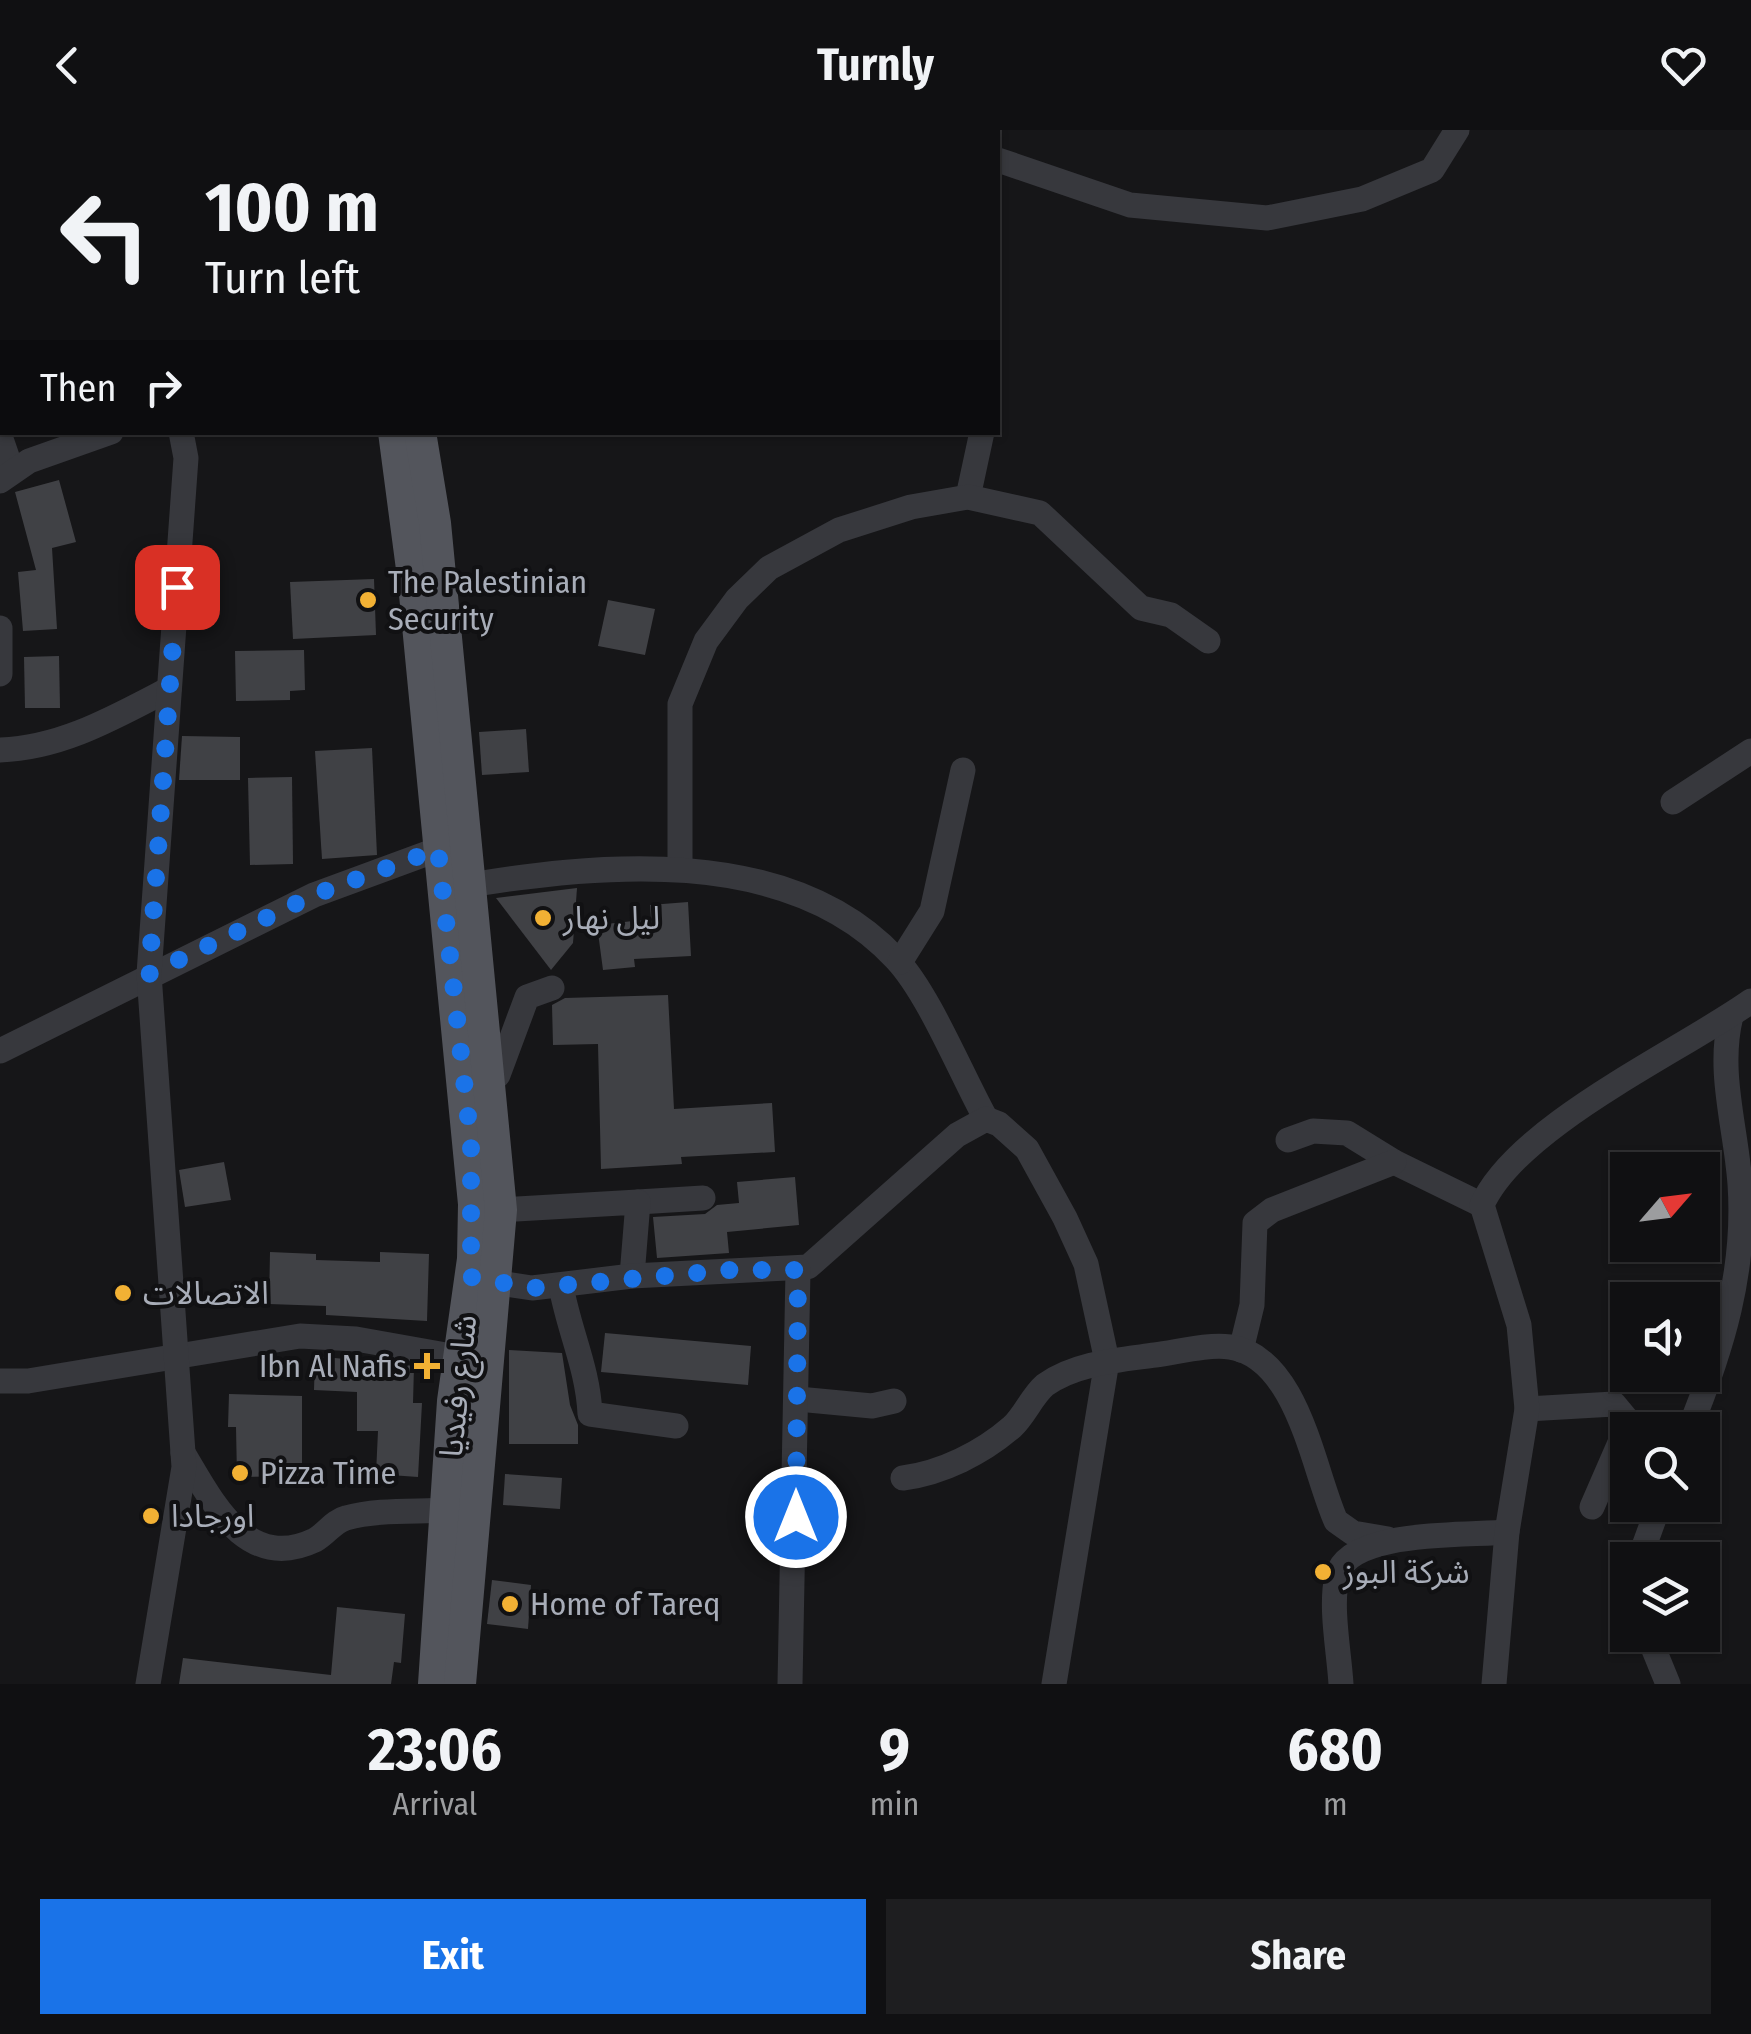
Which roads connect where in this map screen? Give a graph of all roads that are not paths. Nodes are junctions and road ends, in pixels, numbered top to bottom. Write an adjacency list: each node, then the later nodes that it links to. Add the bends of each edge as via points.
1 (1457, 130): 2 (street, via 1432,170 1362,199 1267,218 1130,205)
2 (1000, 161)
3 (104, 435): 9 (street)
4 (181, 435): 14 (street, via 186,458)
5 (394, 435): 19 (main road, شارع رفيديا)
6 (420, 435): 21 (main road, شارع رفيديا, via 435,523)
7 (981, 435): 10 (street)
8 (0, 436): 9 (street)
9 (6, 476)
10 (968, 497): 12 (street, via 1040,513 1142,608 1171,615); 20 (street, via 839,530 770,568 737,599 706,641 680,704)
11 (0, 628): 13 (street)
12 (1208, 641)
13 (0, 674)
14 (170, 689): 15 (street, via 93,728 31,749); 23 (street)
15 (0, 750)
16 (1751, 751): 18 (street)
17 (964, 770): 22 (street, via 932,911)
18 (1673, 802)
19 (438, 849): 21 (main road, شارع رفيديا); 23 (street, via 314,895)
20 (680, 869): 21 (street, via 570,870); 22 (street, via 775,886 869,932)
21 (457, 888): 27 (main road, شارع رفيديا); 37 (main road, شارع رفيديا)
22 (900, 962): 28 (street)
23 (149, 974): 26 (street); 40 (street)
24 (552, 988): 27 (street, via 527,997)
25 (1741, 1008): 33 (street, via 1563,1120 1526,1151); 47 (street, via 1724,1064 1740,1184 1738,1273 1726,1331)
26 (0, 1051)
27 (490, 1082): 34 (main road, شارع رفيديا)
28 (986, 1119): 35 (street, via 957,1135 820,1259); 42 (street, via 1027,1149 1065,1218 1086,1264)
29 (1288, 1140): 30 (street, via 1312,1132 1347,1133)
30 (1394, 1162): 33 (street); 39 (street, via 1272,1210 1255,1223 1252,1305)
31 (703, 1198): 32 (street)
32 (638, 1202): 34 (street); 36 (street)
33 (1482, 1205): 46 (street, via 1519,1324)
34 (501, 1210): 37 (main road, شارع رفيديا)
35 (798, 1270): 36 (street); 44 (street)
36 (632, 1276): 38 (street)
37 (483, 1280): 38 (street); 41 (main road, شارع رفيديا)
38 (562, 1286): 48 (street, via 568,1328 586,1369 590,1414)
39 (1241, 1350): 42 (street); 54 (street, via 1283,1384 1336,1521)
40 (176, 1356): 41 (street, via 300,1336); 43 (street); 49 (street)
41 (472, 1359): 52 (main road, شارع رفيديا); 58 (main road, شارع رفيديا)
42 (1107, 1361): 50 (street, via 1045,1386 1013,1426 970,1455 929,1475); 60 (street)
43 (0, 1381)
44 (798, 1399): 45 (street, via 872,1406); 59 (street)
45 (894, 1401)
46 (1527, 1409): 51 (street, via 1614,1404 1623,1411 1629,1422); 53 (street)
47 (1695, 1412)
48 (676, 1426)
49 (182, 1452): 52 (street, via 221,1516 248,1542 286,1548 315,1540 344,1518); 56 (street)
50 (903, 1478)
51 (1592, 1507)
52 (448, 1510): 57 (main road, شارع رفيديا)
53 (1507, 1532): 54 (street); 62 (street)
54 (1388, 1539): 61 (street, via 1363,1547 1339,1570)
55 (1655, 1652): 63 (street)
56 (148, 1684)
57 (434, 1684)
58 (460, 1684)
59 (790, 1684)
60 (1054, 1684)
61 (1341, 1684)
62 (1494, 1684)
63 (1668, 1684)

